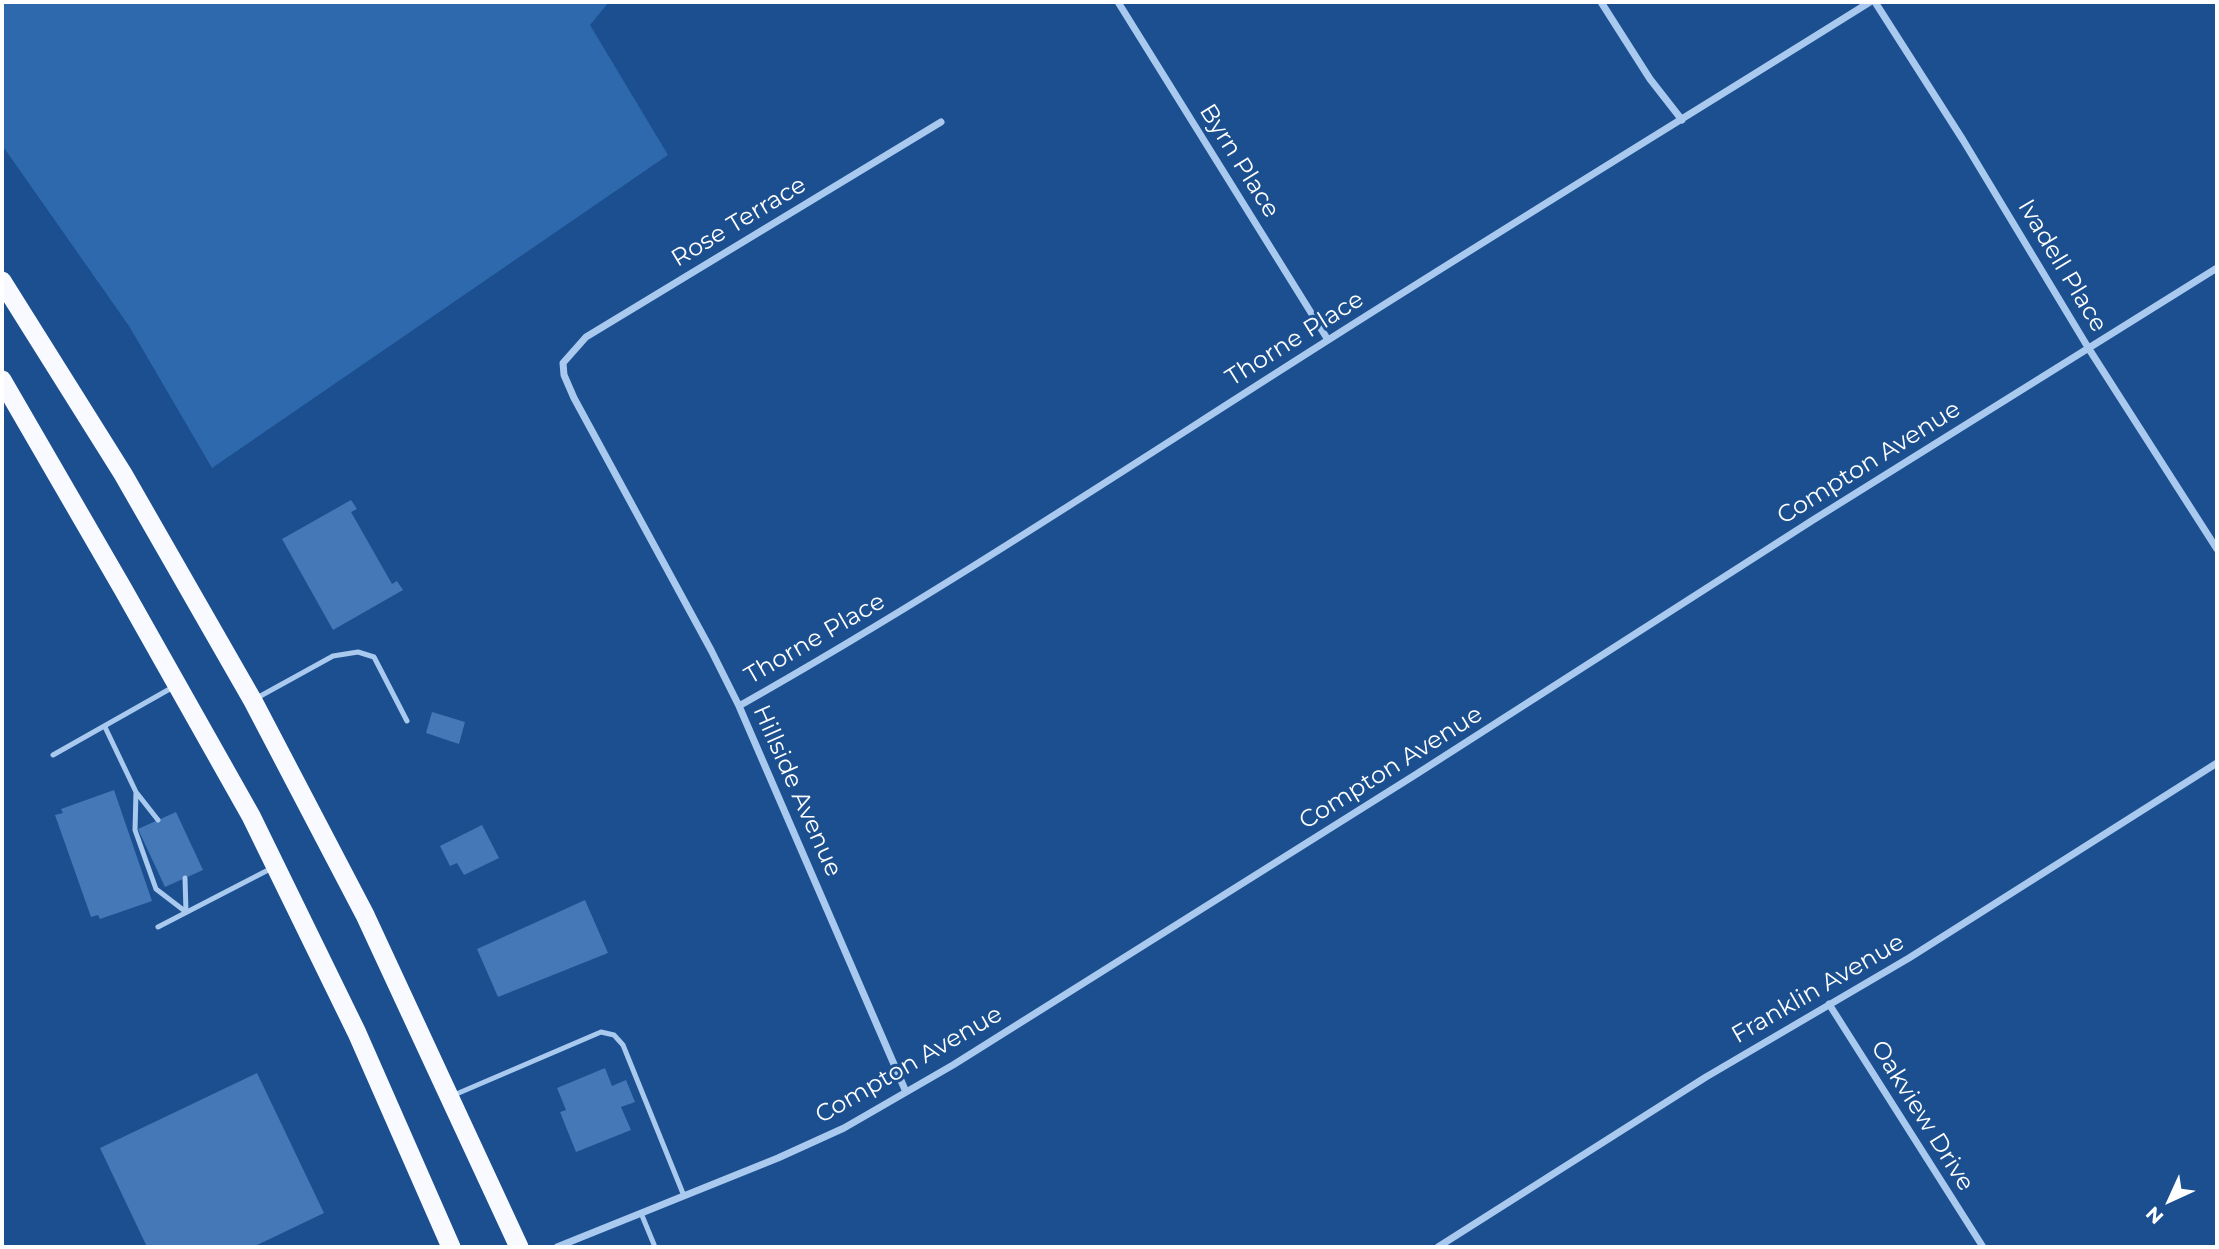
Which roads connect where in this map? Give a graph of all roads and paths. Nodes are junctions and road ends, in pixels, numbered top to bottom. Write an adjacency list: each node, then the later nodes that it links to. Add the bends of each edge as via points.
1 (1118, 2): 8 (street, Byrn Place)
2 (1601, 2): 4 (street)
3 (1872, 2): 4 (street, Thorne Place); 9 (street, Ivadell Place, via 1963,140)
4 (1682, 120): 8 (street, Thorne Place)
5 (941, 122): 10 (street, Rose Terrace, via 586,337)
6 (2217, 268): 9 (street, Compton Avenue)
7 (2, 281): 14 (highway, via 123,474)
8 (1328, 340): 15 (street, Thorne Place, via 946,584)
9 (2089, 349): 12 (street, Ivadell Place); 27 (street, Compton Avenue)
10 (563, 363): 15 (street, Hillside Avenue, via 574,398)
11 (2, 380): 13 (highway)
12 (2217, 549)
13 (177, 685): 17 (lane); 22 (highway)
14 (253, 701): 16 (lane, via 332,656 358,652 374,657); 28 (highway, via 365,915)
15 (739, 706): 27 (street, Hillside Avenue)
16 (407, 721)
17 (105, 727): 18 (lane); 20 (lane)
18 (53, 755)
19 (2217, 763): 26 (street, Franklin Avenue)
20 (136, 792): 21 (lane); 24 (lane, via 135,830 156,889)
21 (158, 820)
22 (276, 866): 24 (lane); 31 (highway, via 357,1033)
23 (185, 878): 24 (lane)
24 (186, 912): 25 (lane)
25 (158, 927)
26 (1829, 1004): 35 (street, Franklin Avenue); 36 (street, Oakview Drive)
27 (906, 1092): 29 (street, Compton Avenue, via 845,1128)
28 (451, 1096): 29 (lane, via 601,1032 614,1035 623,1045); 32 (highway)
29 (684, 1196): 30 (street, Compton Avenue)
30 (641, 1213): 33 (street, Compton Avenue); 34 (lane)
31 (451, 1247)
32 (519, 1247)
33 (557, 1247)
34 (655, 1247)
35 (1438, 1247)
36 (1983, 1247)

